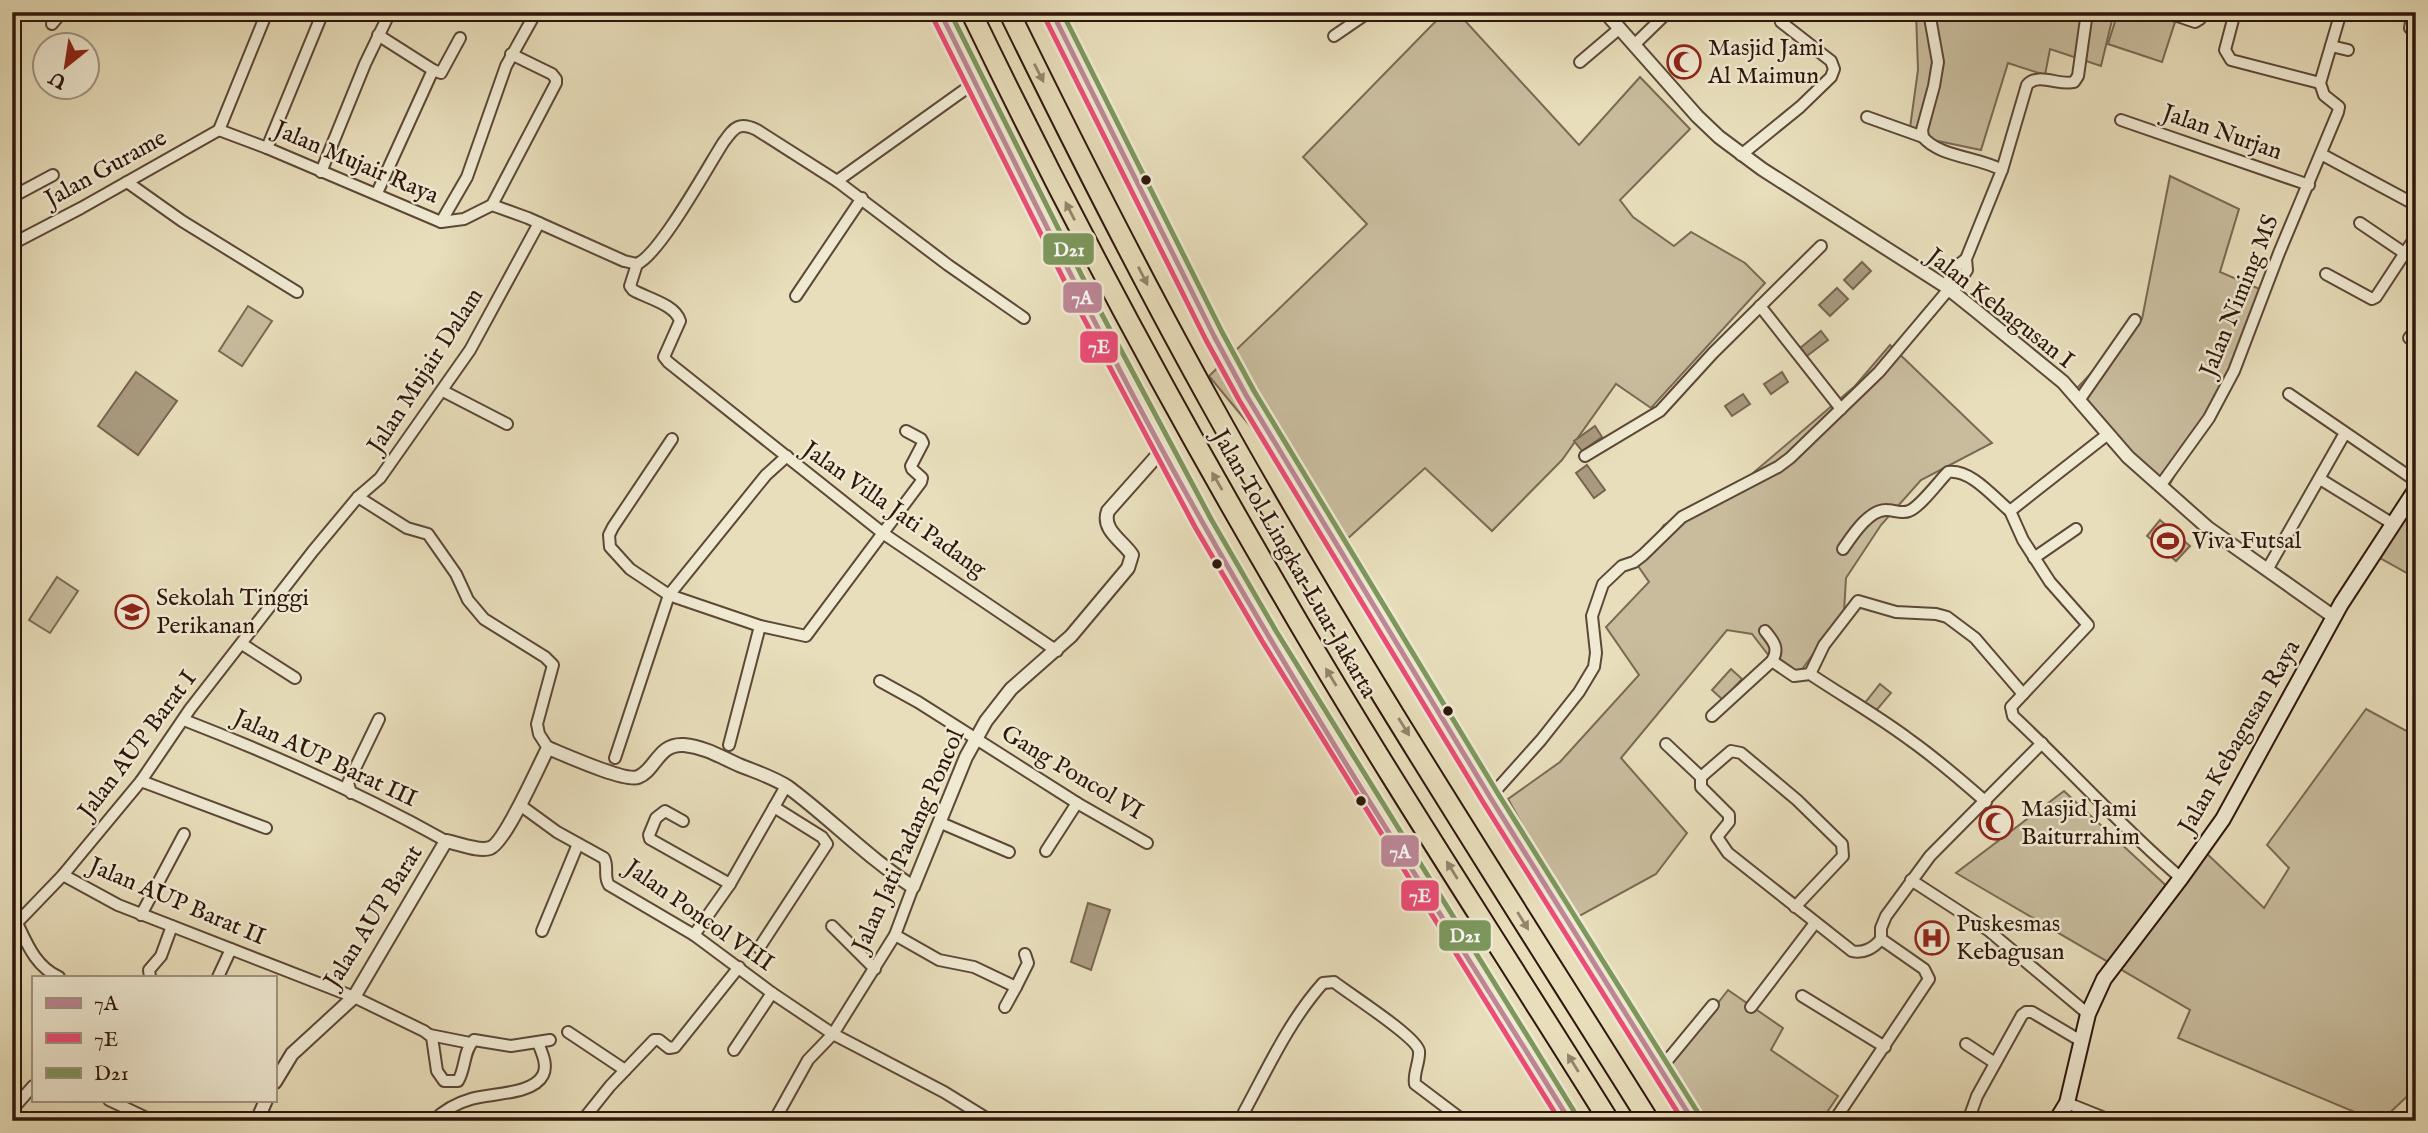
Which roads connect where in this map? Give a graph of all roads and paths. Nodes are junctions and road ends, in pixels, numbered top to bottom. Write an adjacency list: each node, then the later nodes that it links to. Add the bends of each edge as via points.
1 (62, 12): 21 (street)
2 (267, 12): 37 (street)
3 (323, 12): 39 (street)
4 (390, 12): 24 (street)
5 (536, 12): 30 (street)
6 (940, 12): 33 (highway)
7 (971, 12): 188 (highway, Jalan Tol Lingkar Luar Jakarta, one-way to 7, via 1277,587 1113,294)
8 (1009, 12): 189 (highway, Jalan Tol Lingkar Luar Jakarta, one-way to 189, via 1172,332 1291,542)
9 (1369, 12): 25 (street)
10 (1605, 12): 22 (street, Jalan Kebagusan I)
11 (1668, 12): 27 (street)
12 (1787, 12): 41 (street, via 1781,22 1831,61 1834,69 1800,107)
13 (1929, 12): 38 (street, via 1938,62)
14 (2087, 12): 42 (street, via 2078,76 2067,84 2031,80)
15 (2166, 12): 16 (street, via 2195,22)
16 (2202, 12)
17 (2235, 12): 34 (street, via 2225,50 2231,60)
18 (2341, 12): 28 (street)
19 (2413, 12): 23 (street, via 2410,28)
20 (1059, 15): 117 (highway, via 1214,336)
21 (52, 24)
22 (1620, 28): 27 (street, Jalan Kebagusan I); 31 (street)
23 (2415, 33)
24 (378, 35): 32 (street); 43 (street)
25 (1334, 36)
26 (460, 38): 32 (street, via 445,70)
27 (1635, 44): 41 (street, Jalan Kebagusan I, via 1697,116)
28 (2331, 46): 29 (street); 34 (street)
29 (2348, 50)
30 (512, 54): 51 (street, via 552,74 556,83); 53 (street, via 467,177)
31 (1580, 62)
32 (433, 71): 48 (street)
33 (974, 83): 45 (street); 78 (highway)
34 (2320, 83): 40 (street, Jalan Niming MS, via 2324,94 2339,107)
35 (1867, 117): 38 (street)
36 (2121, 120): 47 (street, Jalan Nurjan)
37 (219, 130): 39 (street, Jalan Mujair Raya); 46 (street, Jalan Gurame)
38 (1923, 137): 42 (street, via 1933,147)
39 (267, 148): 43 (street, Jalan Mujair Raya)
40 (2321, 154): 47 (street, Jalan Niming MS); 52 (street)
41 (1741, 155): 63 (street, Jalan Kebagusan I)
42 (2002, 170): 63 (street, via 1966,259 1967,270)
43 (321, 173): 48 (street, Jalan Mujair Raya)
44 (53, 175): 49 (street)
45 (837, 181): 50 (street); 61 (street, via 757,130 739,126 723,143 662,239)
46 (127, 182): 57 (street, Jalan Gurame); 64 (street)
47 (2309, 185): 83 (street, Jalan Niming MS, via 2224,392)
48 (377, 193): 53 (street, Jalan Mujair Raya)
49 (12, 197)
50 (862, 198): 65 (street); 67 (street)
51 (492, 205): 53 (street, Jalan Mujair Raya, via 464,219); 54 (street)
52 (2416, 205)
53 (441, 222)
54 (539, 223): 61 (street); 69 (street, Jalan Mujair Dalam, via 499,301)
55 (2360, 223): 59 (street)
56 (2416, 236): 59 (street)
57 (12, 244)
58 (1821, 246): 66 (street)
59 (2404, 253): 60 (street); 62 (street, via 2372,299)
60 (2416, 261)
61 (637, 264): 79 (street, via 631,288 679,316 666,360)
62 (2326, 274)
63 (1951, 291): 71 (street, Jalan Kebagusan I); 72 (street)
64 (297, 292)
65 (796, 296)
66 (1760, 306): 72 (street); 80 (street, via 1660,411)
67 (1024, 318)
68 (2135, 320): 71 (street)
69 (443, 391): 73 (street); 85 (street, Jalan Mujair Dalam, via 380,478)
70 (2289, 394): 75 (street)
71 (2080, 399): 76 (street, Jalan Kebagusan I)
72 (1840, 409): 117 (street, via 1778,467 1682,517 1643,555 1603,584 1592,616 1594,667 1541,740)
73 (507, 424)
74 (906, 431): 89 (street, via 923,443 911,466 922,481)
75 (2346, 433): 81 (street); 82 (street)
76 (2108, 434): 83 (street, Jalan Kebagusan I); 86 (street)
77 (672, 439): 93 (street, via 609,535 610,547 622,561)
78 (1163, 449): 98 (street, Jalan Jati Padang Poncol, via 1105,517 1132,555 1128,568); 179 (highway, via 1269,636)
79 (787, 456): 89 (street, Jalan Villa Jati Padang); 93 (street, Jalan Villa Jati Padang, via 766,475)
80 (1585, 456)
81 (2320, 479): 87 (street); 92 (street)
82 (2416, 481)
83 (2160, 486): 92 (street, Jalan Kebagusan I)
84 (2416, 488): 87 (main road, Jalan Kebagusan Raya)
85 (358, 497): 97 (street, Jalan AUP Barat I); 111 (street, via 407,528 428,534 484,619 553,665 537,724)
86 (2010, 512): 90 (street, via 1969,476 1948,472 1913,510 1877,512); 91 (street)
87 (2393, 524): 94 (main road, Jalan Kebagusan Raya)
88 (2076, 529): 91 (street)
89 (884, 534): 95 (street, via 806,636); 98 (street, Jalan Villa Jati Padang)
90 (1843, 549)
91 (2034, 558): 103 (street, via 2088,625)
92 (2267, 570): 94 (street, Jalan Kebagusan I)
93 (669, 595): 95 (street); 112 (street)
94 (2334, 617): 132 (main road, Jalan Kebagusan Raya, via 2237,797)
95 (760, 626): 110 (street)
96 (1765, 631): 99 (street, via 1776,647)
97 (242, 643): 101 (street); 106 (street, Jalan AUP Barat I)
98 (1057, 651): 107 (street, Jalan Jati Padang Poncol, via 1011,689)
99 (1772, 661): 100 (street, via 1794,677); 104 (street)
100 (1810, 674): 103 (street, via 1824,645 1858,601 1896,612 1947,617 1975,638); 118 (street, via 1909,739)
101 (295, 678)
102 (880, 681): 107 (street, Gang Poncol VI)
103 (2023, 694): 108 (street, via 2011,707 2013,716)
104 (1712, 716)
105 (379, 719): 116 (street, via 348,783)
106 (184, 720): 114 (street, Jalan AUP Barat I); 116 (street, Jalan AUP Barat III, via 278,757)
107 (976, 739): 119 (street, Gang Poncol VI); 123 (street, Jalan Jati Padang Poncol)
108 (2042, 743): 118 (street); 132 (street)
109 (1667, 744): 113 (street)
110 (729, 745)
111 (548, 748): 115 (street, via 627,778 641,776 661,753 682,744 718,754); 120 (street, Jalan AUP Barat)
112 (615, 758)
113 (1701, 777): 136 (street, via 1701,787 1730,817 1718,842); 136 (street, via 1731,751 1741,753 1842,844 1843,856)
114 (141, 781): 124 (street); 131 (street, Jalan AUP Barat I)
115 (786, 786): 121 (street); 135 (street)
116 (351, 793): 126 (street, Jalan AUP Barat III)
117 (1490, 797): 171 (highway)
118 (1986, 802): 133 (street)
119 (1077, 803): 127 (street, Gang Poncol VI); 129 (street)
120 (520, 805): 126 (street, Jalan AUP Barat, via 490,848); 128 (street, Jalan Poncol VIII)
121 (774, 807): 134 (street); 146 (street, via 827,844)
122 (683, 821): 134 (street, via 665,811 650,839)
123 (941, 822): 130 (street); 135 (street, Jalan Jati Padang Poncol)
124 (266, 828)
125 (184, 834): 137 (street)
126 (446, 841): 157 (street, Jalan AUP Barat)
127 (1147, 843)
128 (578, 844): 142 (street); 143 (street, Jalan Poncol VIII, via 604,858 609,885)
129 (1046, 851)
130 (1009, 852)
131 (63, 875): 137 (street, Jalan AUP Barat II); 139 (street, Jalan AUP Barat I)
132 (2181, 878): 161 (main road, Jalan Kebagusan Raya, via 2104,979)
133 (1911, 880): 145 (street, via 1882,922); 161 (street, via 1988,930)
134 (730, 884): 143 (street)
135 (914, 887): 144 (street, Jalan Jati Padang Poncol)
136 (1795, 907): 138 (street)
137 (141, 915): 140 (street, Jalan AUP Barat II)
138 (1815, 923): 145 (street, via 1860,953); 160 (street)
139 (15, 925): 151 (street, via 40,965)
140 (172, 926): 147 (street, Jalan AUP Barat II); 152 (street)
141 (832, 926): 150 (street)
142 (542, 930)
143 (694, 935): 149 (street, Jalan Poncol VIII)
144 (895, 935): 150 (street, Jalan Jati Padang Poncol); 154 (street, via 939,960 974,967)
145 (1881, 939): 168 (street, via 1924,969 1929,979)
146 (759, 948)
147 (232, 949): 153 (street); 157 (street, Jalan AUP Barat II)
148 (1025, 954): 154 (street, via 1028,963)
149 (739, 967): 155 (street, Jalan Poncol VIII); 172 (street, via 675,1047 654,1041)
150 (875, 969): 163 (street, Jalan Jati Padang Poncol)
151 (57, 976)
152 (150, 976)
153 (218, 976)
154 (1016, 987): 159 (street)
155 (772, 993): 163 (street, Jalan Poncol VIII); 169 (street)
156 (1802, 996): 168 (street)
157 (354, 997): 164 (street, Jalan AUP Barat II); 173 (street, Jalan AUP Barat, via 292,1054)
158 (1713, 1005): 171 (street)
159 (1005, 1007)
160 (1751, 1007)
161 (2088, 1014): 165 (main road, Jalan Kebagusan Raya)
162 (568, 1032): 172 (street)
163 (833, 1034): 184 (street, Jalan Jati Padang Poncol, via 808,1060); 185 (street, Jalan Poncol VIII)
164 (430, 1035): 166 (street, Jalan AUP Barat II); 166 (street, via 437,1071 444,1082 461,1078)
165 (2081, 1041): 170 (street, via 2026,1012); 178 (main road, Jalan Kebagusan Raya)
166 (470, 1043): 182 (street, Jalan AUP Barat II, via 511,1046 544,1042 545,1070 533,1086 472,1098 453,1105)
167 (1966, 1044): 170 (street)
168 (1885, 1047): 191 (street)
169 (734, 1050)
170 (1995, 1063): 192 (street)
171 (1661, 1068): 190 (highway)
172 (625, 1070): 183 (street)
173 (276, 1080)
174 (32, 1087): 177 (street)
175 (113, 1102): 180 (street)
176 (264, 1102): 181 (street)
177 (12, 1110)
178 (2061, 1113): 193 (street); 194 (street)
179 (1561, 1117)
180 (153, 1121)
181 (257, 1121)
182 (433, 1121)
183 (582, 1121)
184 (774, 1121)
185 (991, 1121)
186 (1246, 1121): 187 (street, via 1244,1112 1305,1004 1323,983 1334,982 1407,1035 1419,1052 1415,1084)
187 (1464, 1121)
188 (1609, 1121)
189 (1649, 1121)
190 (1693, 1121)
191 (1834, 1121)
192 (1968, 1121)
193 (2078, 1121)
194 (2112, 1121)

